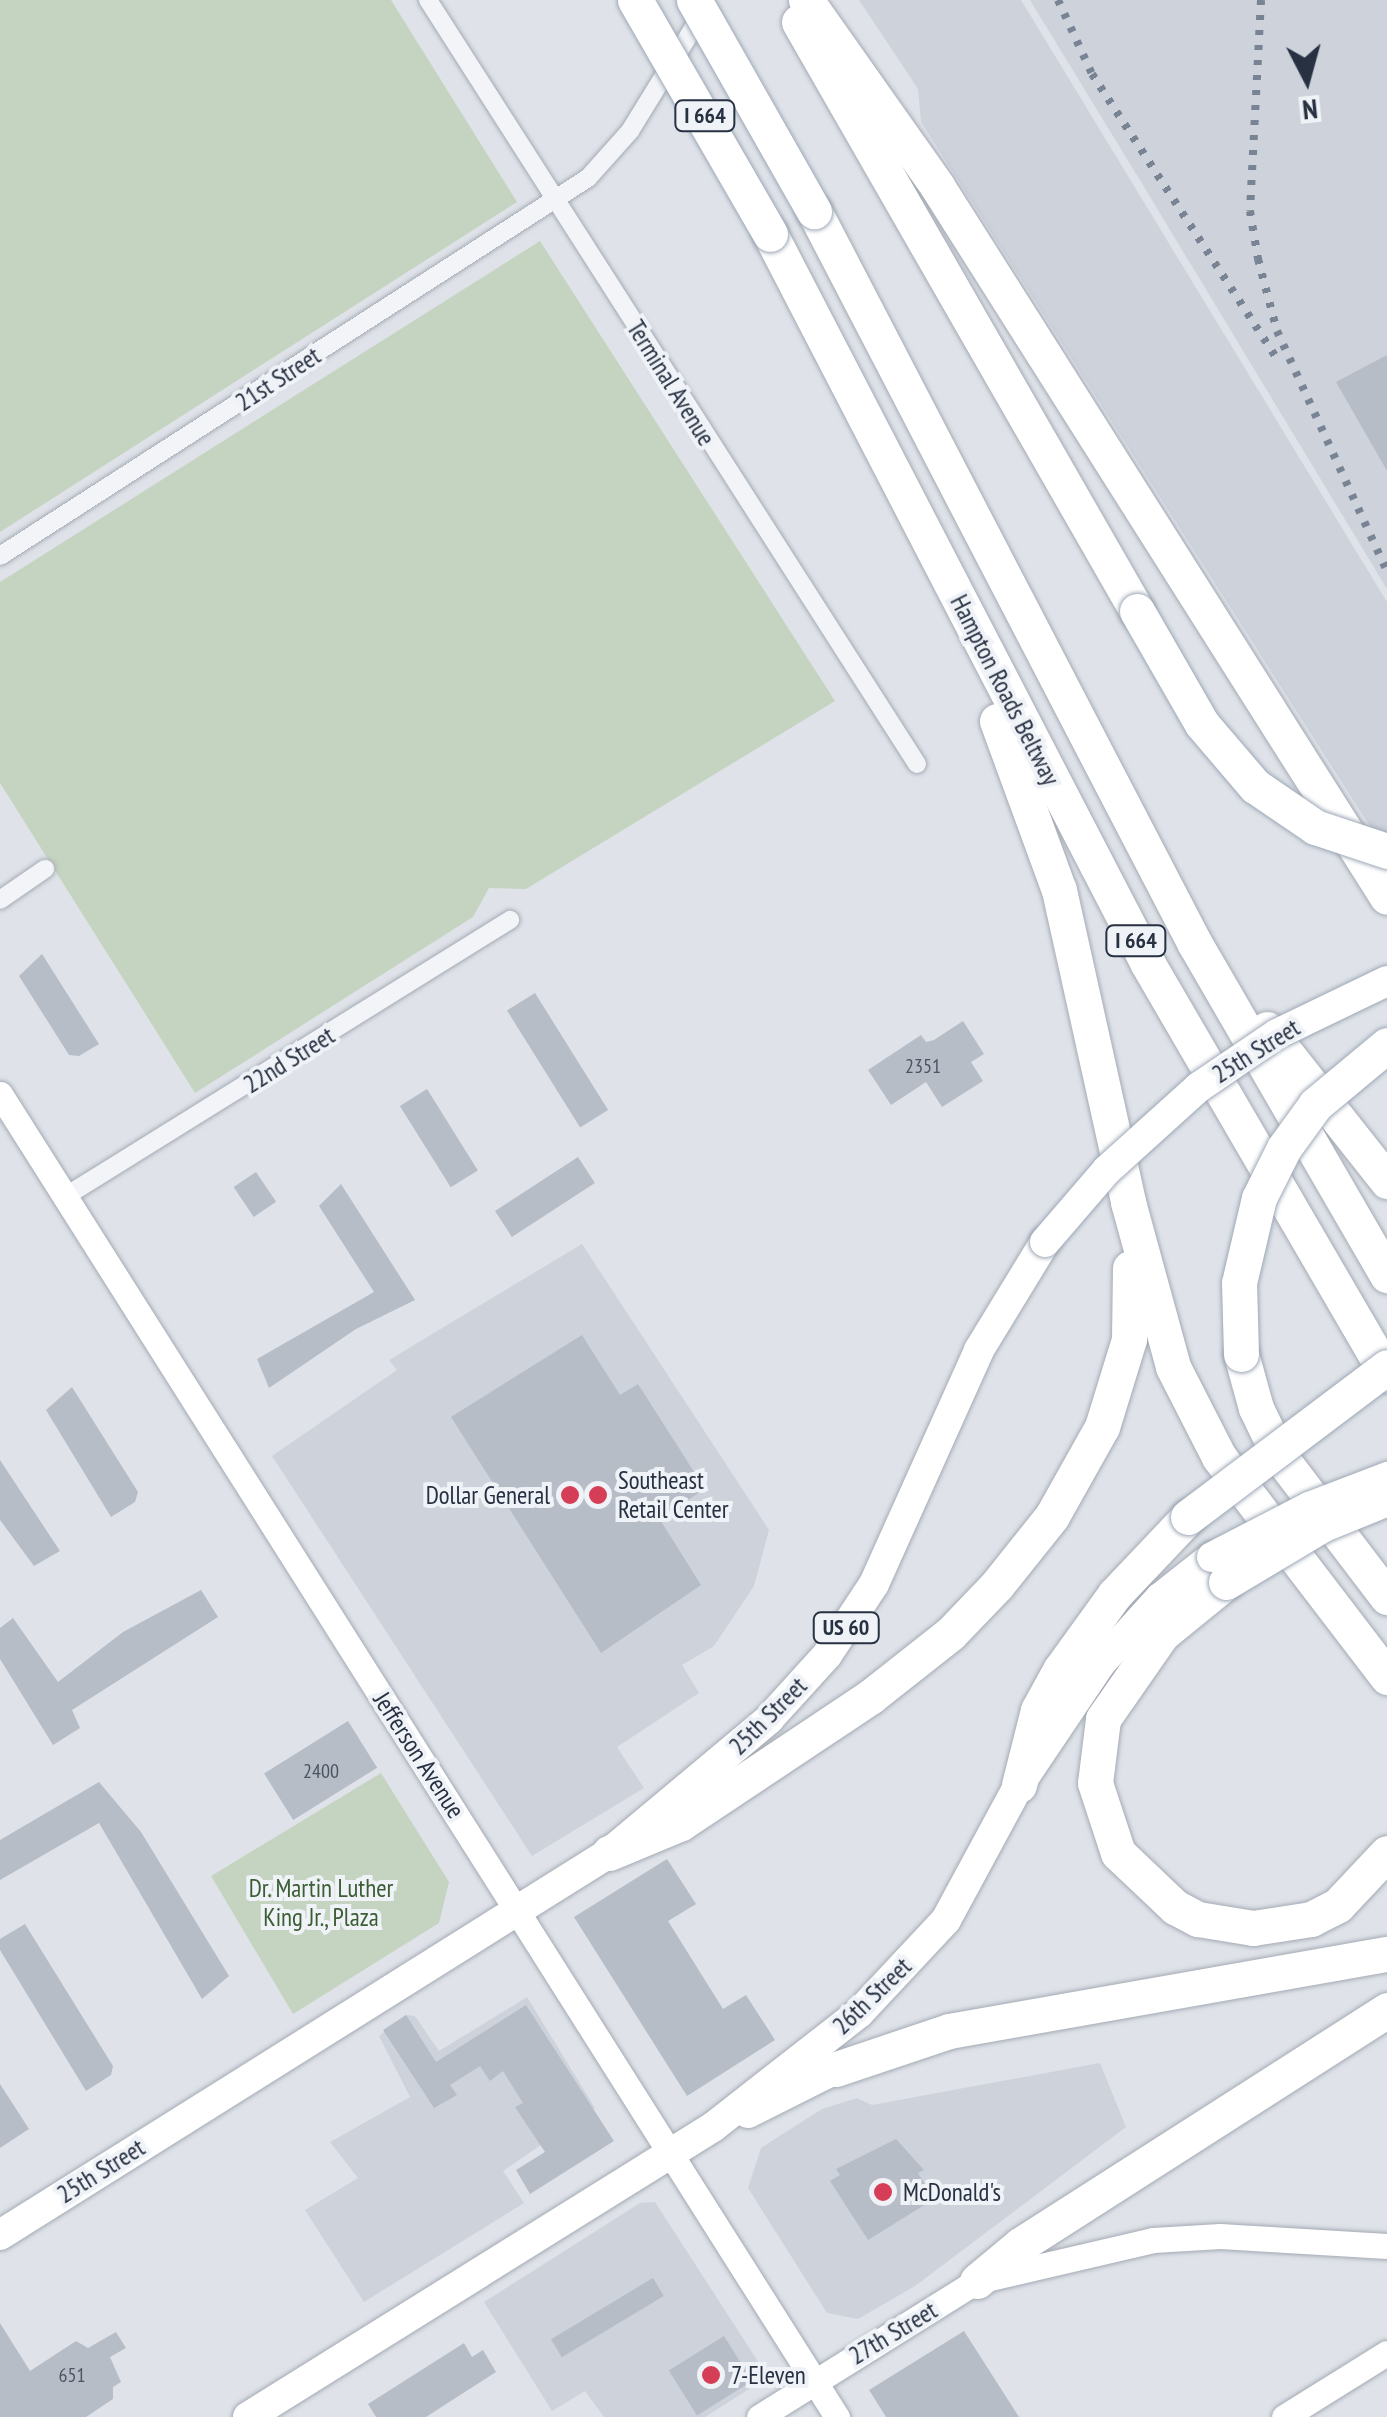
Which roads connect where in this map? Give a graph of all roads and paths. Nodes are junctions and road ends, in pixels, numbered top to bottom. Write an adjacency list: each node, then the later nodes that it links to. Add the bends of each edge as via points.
1 (428, 0): 8 (street, Terminal Avenue)
2 (634, 0): 9 (highway, Hampton Roads Beltway / I 664, bridge, via 770,234)
3 (694, 0): 12 (highway, Hampton Roads Beltway / I 664, bridge, via 814,211)
4 (710, 0): 8 (street, 21st Street, via 630,131)
5 (786, 0): 7 (highway)
6 (806, 0): 7 (highway)
7 (923, 196): 13 (highway, bridge, via 1202,724 1255,786 1316,827); 15 (highway)
8 (556, 201): 10 (street, 21st Street); 11 (street, Terminal Avenue)
9 (904, 497): 23 (highway, via 952,629 1008,744 1048,851); 25 (highway, Hampton Roads Beltway / I 664, via 1148,964)
10 (0, 556)
11 (918, 764)
12 (1146, 851): 21 (highway, via 1211,934 1286,1060); 24 (highway, Hampton Roads Beltway / I 664)
13 (1387, 851)
14 (46, 869): 16 (street)
15 (1387, 897)
16 (0, 900)
17 (510, 920): 22 (street, 22nd Street)
18 (1387, 982): 32 (main road, 25th Street / US 60, bridge, via 1277,1034 1199,1087 1107,1170 1045,1242 979,1350 897,1543 827,1656 742,1746)
19 (1387, 1045): 29 (highway, bridge, via 1316,1104 1284,1148 1259,1198 1239,1283 1242,1354 1278,1454)
20 (0, 1094): 22 (main road, Jefferson Avenue)
21 (1387, 1181)
22 (66, 1196): 34 (main road, Jefferson Avenue)
23 (1128, 1202): 30 (highway, via 1186,1400 1251,1501); 32 (highway, via 1131,1313 1118,1386 1082,1470 1026,1552 951,1633 870,1697 681,1823)
24 (1387, 1275)
25 (1387, 1370): 31 (highway, bridge, via 1188,1517 1114,1594 1038,1710)
26 (1387, 1477): 28 (main road, 26th Street, bridge, via 1309,1507)
27 (1387, 1498): 28 (highway, bridge)
28 (1219, 1570): 31 (main road, 26th Street, via 1160,1598 1101,1663); 33 (highway, via 1162,1634 1102,1719 1095,1783 1118,1853 1175,1907 1198,1919 1254,1928 1310,1919 1338,1905)
29 (1387, 1597)
30 (1387, 1677)
31 (1020, 1785): 38 (main road, 26th Street, via 969,1885 923,1946 859,2013)
32 (609, 1853): 34 (main road, 25th Street / US 60)
33 (1387, 1853)
34 (519, 1910): 39 (main road, Jefferson Avenue); 40 (main road, 25th Street / US 60)
35 (1387, 1954): 37 (highway, via 949,2031)
36 (1387, 2010): 42 (highway, via 1020,2244)
37 (836, 2068): 38 (main road)
38 (713, 2127): 39 (main road, 26th Street)
39 (671, 2152): 44 (main road, Jefferson Avenue); 45 (main road, 26th Street)
40 (0, 2234)
41 (1387, 2246): 42 (main road, 27th Street, via 1220,2236 1153,2240)
42 (976, 2282): 44 (main road, 27th Street)
43 (1387, 2352): 48 (main road)
44 (815, 2382): 46 (main road, 27th Street); 47 (main road, Jefferson Avenue)
45 (248, 2417)
46 (759, 2417)
47 (837, 2417)
48 (1284, 2417)

